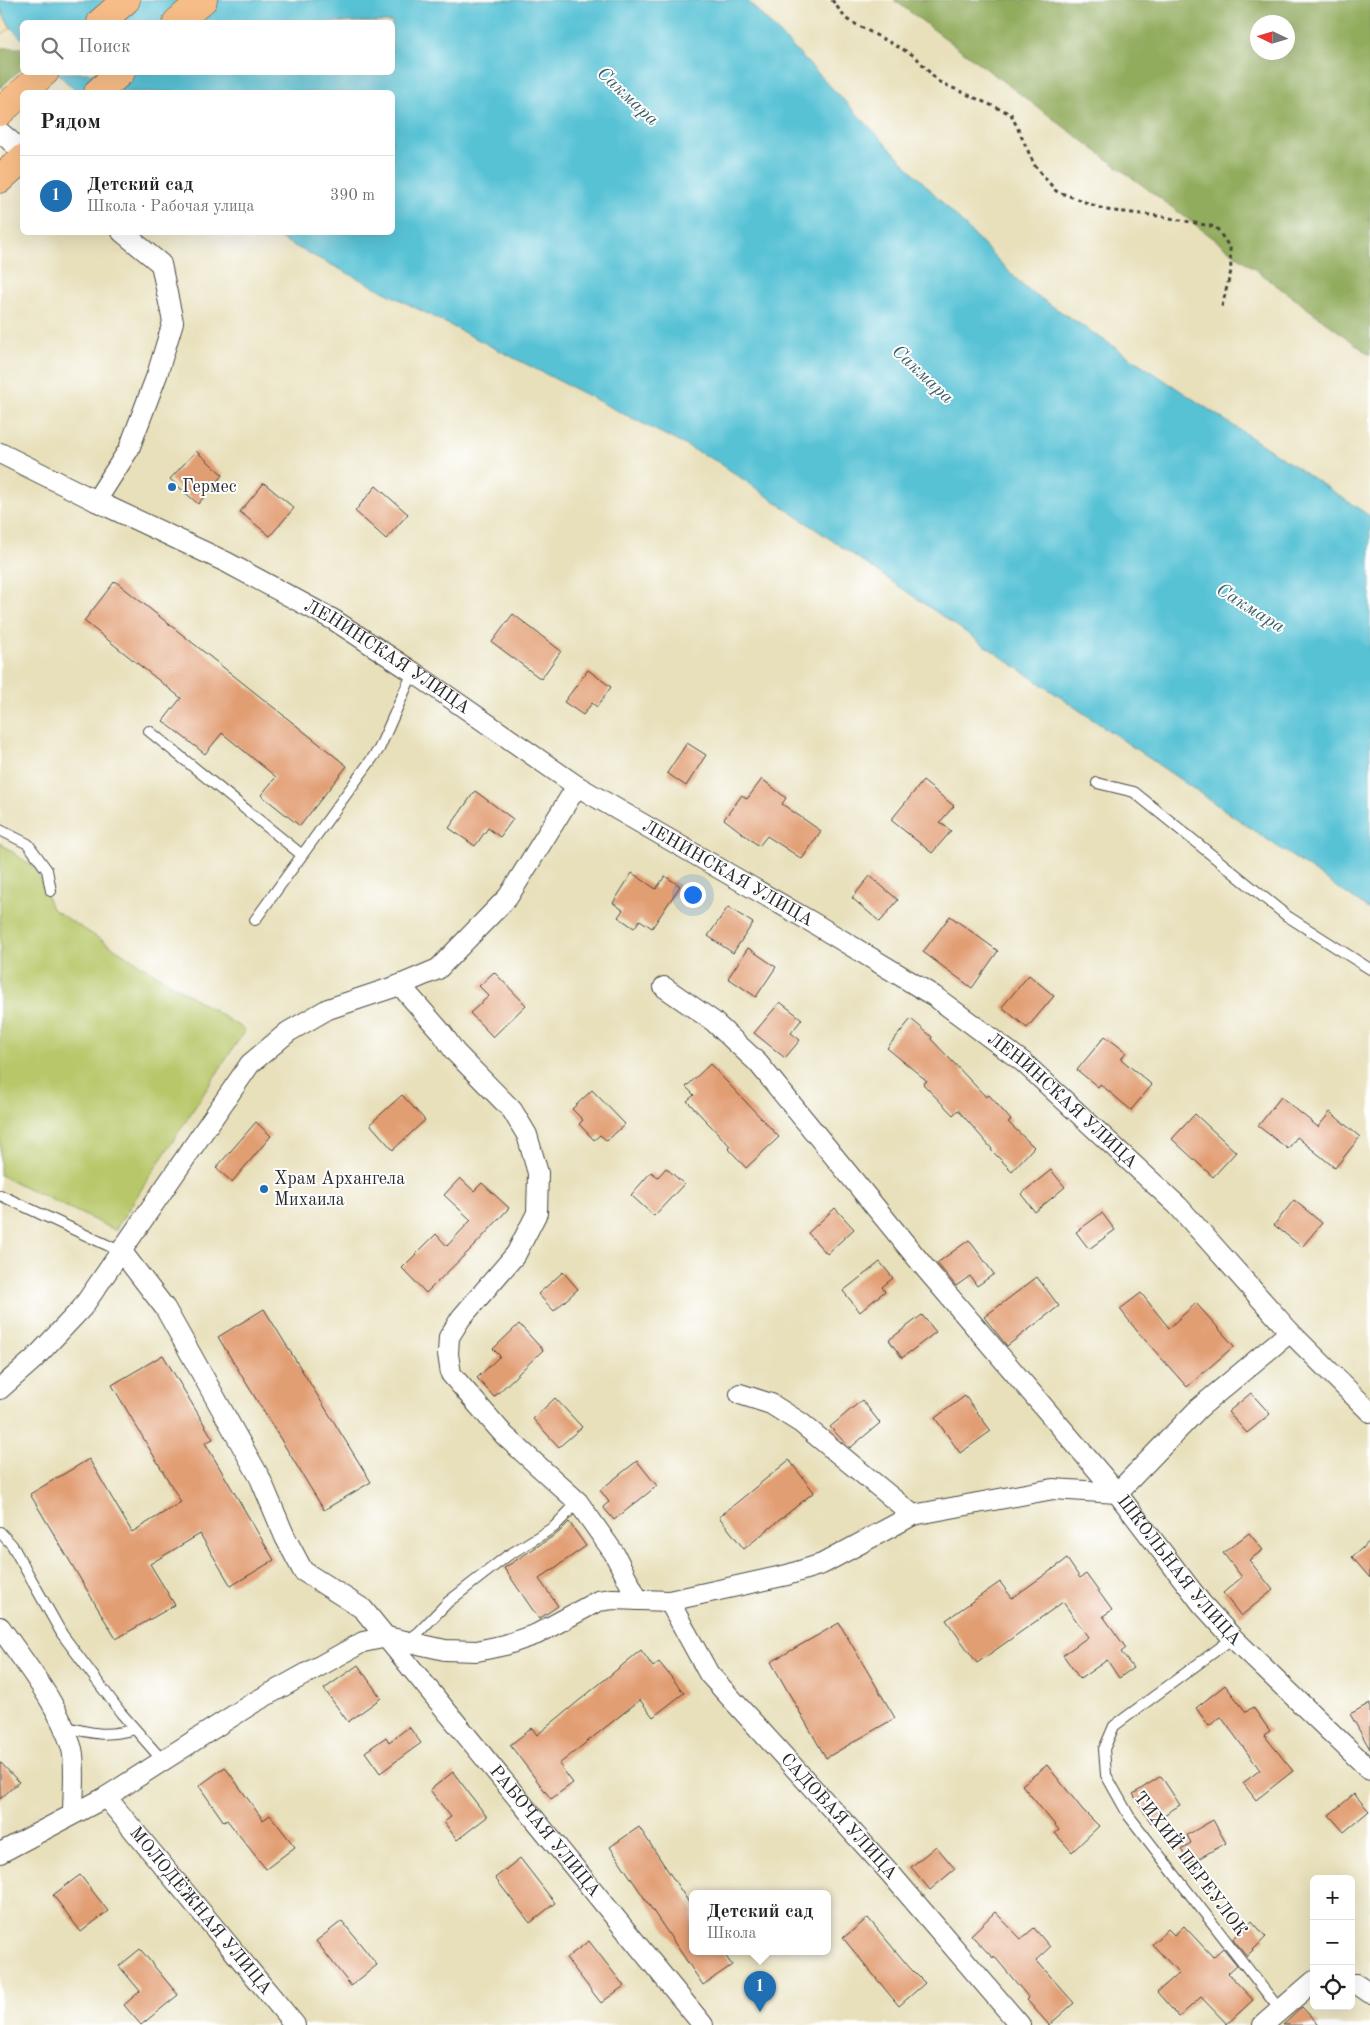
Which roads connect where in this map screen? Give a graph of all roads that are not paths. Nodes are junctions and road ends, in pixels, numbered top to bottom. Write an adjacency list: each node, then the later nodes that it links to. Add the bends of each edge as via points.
1 (126, 0): 3 (highway)
2 (203, 0): 4 (highway)
3 (103, 20)
4 (179, 20)
5 (41, 75): 7 (highway)
6 (118, 75): 8 (highway)
7 (24, 90)
8 (100, 90)
9 (20, 94): 10 (highway)
10 (0, 112)
11 (0, 132): 12 (street)
12 (20, 148)
13 (20, 161): 14 (highway)
14 (0, 179)
15 (126, 235): 17 (street, via 160,264 172,322 157,375 129,449)
16 (0, 453): 17 (street, ЛЕНИНСКАЯ УЛИЦА)
17 (96, 501): 18 (street, ЛЕНИНСКАЯ УЛИЦА, via 334,620)
18 (413, 672): 21 (street, ЛЕНИНСКАЯ УЛИЦА); 23 (lane, via 379,749)
19 (149, 731): 23 (lane)
20 (1097, 783): 26 (lane, via 1134,792 1287,916)
21 (578, 786): 27 (street, via 508,897 438,969); 31 (street, ЛЕНИНСКАЯ УЛИЦА, via 934,996 1022,1062 1178,1206)
22 (0, 830): 24 (lane, via 28,844 47,870)
23 (302, 855): 25 (lane)
24 (51, 891)
25 (255, 920)
26 (1370, 970)
27 (400, 985): 30 (street, via 328,1009 288,1032 250,1064); 36 (street, via 455,1052 512,1110 527,1135 538,1173 537,1213 516,1254 461,1318 450,1337 451,1374 505,1436)
28 (664, 987): 35 (street, via 713,1022 758,1063 925,1268)
29 (0, 1195): 30 (lane)
30 (122, 1252): 32 (street, via 82,1308 34,1359); 42 (street, РАБОЧАЯ УЛИЦА, via 165,1308 260,1478 303,1571 364,1609)
31 (1290, 1332): 34 (street, ЛЕНИНСКАЯ УЛИЦА); 35 (street, ШКОЛЬНАЯ УЛИЦА, via 1199,1408)
32 (0, 1389)
33 (740, 1394): 37 (street, via 771,1404 801,1423)
34 (1370, 1412)
35 (1117, 1493): 37 (street, via 1053,1489); 43 (street, ШКОЛЬНАЯ УЛИЦА, via 1202,1604)
36 (578, 1502): 39 (street, via 614,1552); 44 (lane, via 554,1527 507,1556 448,1602)
37 (913, 1515): 40 (street, via 822,1564)
38 (0, 1532): 46 (lane, via 12,1545 62,1634)
39 (638, 1600): 40 (street); 44 (street, via 598,1601 537,1634 477,1651 445,1650)
40 (669, 1601): 58 (street, САДОВАЯ УЛИЦА, via 709,1674 890,1873)
41 (0, 1627): 45 (street)
42 (387, 1637): 44 (street); 47 (street, via 363,1642 253,1703); 57 (street, РАБОЧАЯ УЛИЦА)
43 (1233, 1638): 48 (street, ШКОЛЬНАЯ УЛИЦА); 55 (lane, ТИХИЙ ПЕРЕУЛОК, via 1114,1726 1104,1748 1106,1775 1129,1816)
44 (406, 1642)
45 (64, 1726): 46 (lane, via 91,1734 117,1734); 50 (street, via 72,1750)
46 (135, 1729): 47 (lane)
47 (163, 1761): 49 (street)
48 (1370, 1770)
49 (106, 1796): 50 (street); 56 (street, МОЛОДЁЖНАЯ УЛИЦА)
50 (73, 1813): 51 (street)
51 (0, 1852)
52 (1310, 1984): 55 (street)
53 (1355, 1984): 54 (street)
54 (1370, 1993)
55 (1280, 2010): 59 (street)
56 (295, 2025)
57 (703, 2025)
58 (1020, 2025)
59 (1263, 2025)

